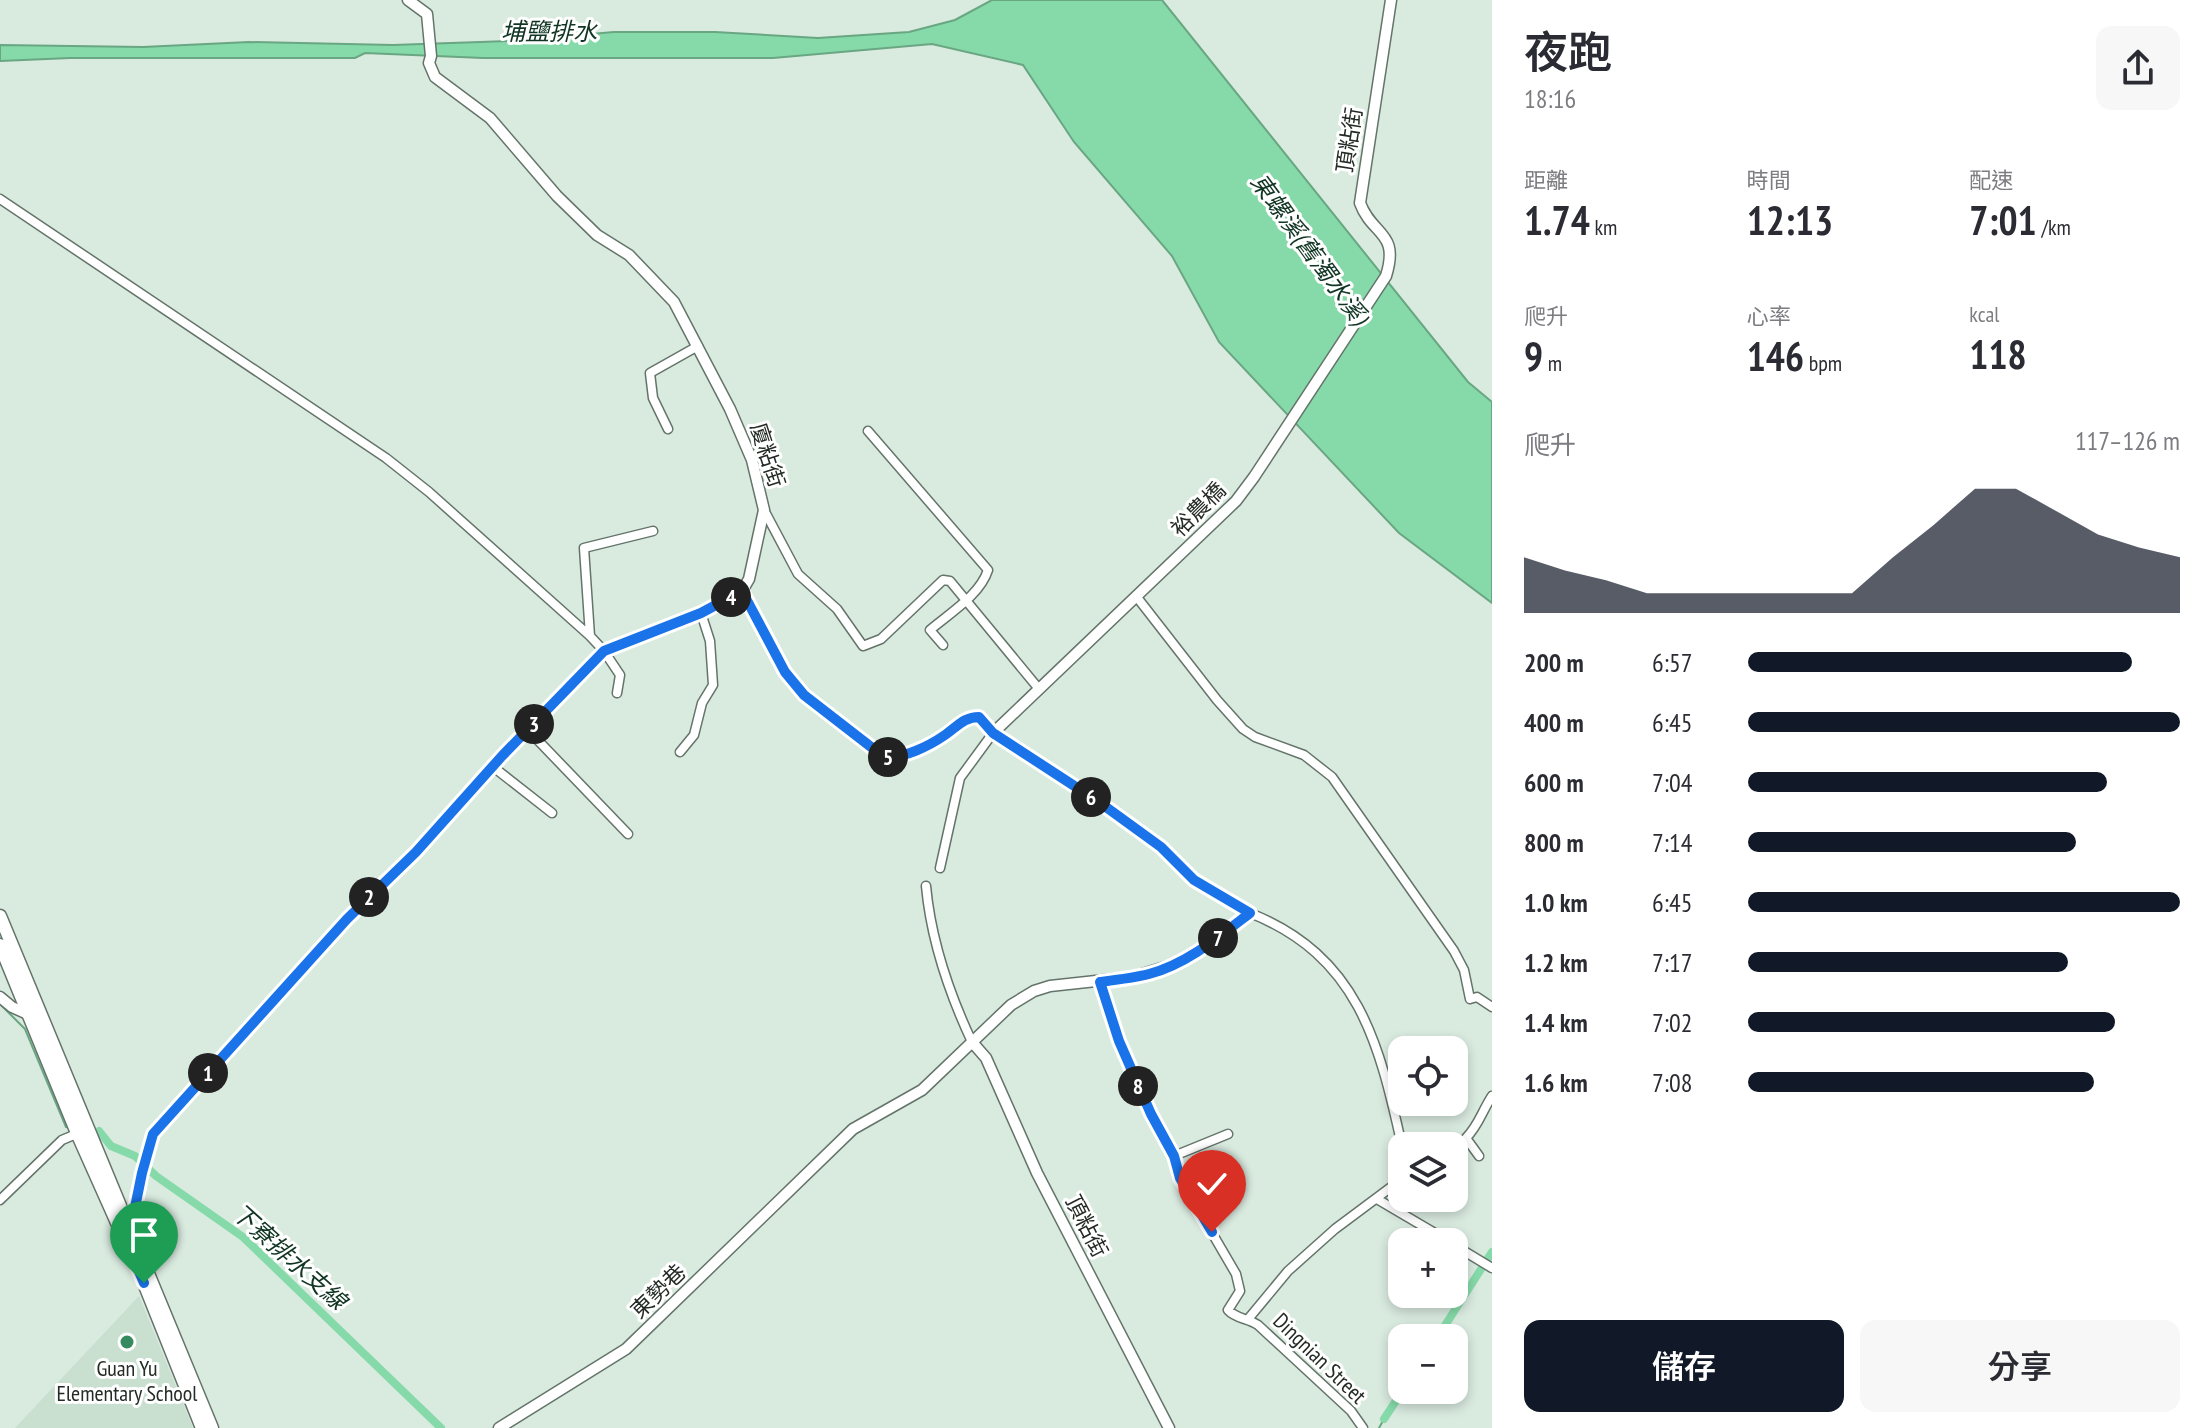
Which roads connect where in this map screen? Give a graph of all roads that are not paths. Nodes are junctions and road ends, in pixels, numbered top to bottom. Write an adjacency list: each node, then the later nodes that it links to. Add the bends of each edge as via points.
1 (408, 0): 5 (street, 廈粘街, via 427,14 429,63 435,77 490,118 557,196 597,235 629,255 674,302)
2 (1391, 0): 4 (street, 頂粘街, via 1360,203 1389,244)
3 (0, 199): 14 (street, via 386,458)
4 (1386, 276): 11 (street, 裕農橋, via 1236,501)
5 (698, 346): 6 (street, via 650,373 653,398); 8 (street, 廈粘街, via 752,460)
6 (668, 429)
7 (868, 431): 12 (street, via 987,566 985,579)
8 (764, 510): 10 (street, 廈粘街); 12 (street, via 798,574 837,609 863,646 881,639 943,580)
9 (653, 531): 14 (street, via 584,548)
10 (742, 591): 13 (street); 20 (street, via 785,672 804,695 884,757 928,745 968,717 979,717)
11 (1136, 596): 17 (street, 裕農橋); 32 (street, via 1243,729 1304,755 1332,777 1454,951 1470,999 1477,997)
12 (965, 600): 15 (street, via 930,630); 17 (street)
13 (701, 613): 16 (street); 21 (street, via 710,641 713,685 694,735)
14 (590, 636): 16 (street)
15 (943, 645)
16 (604, 651): 18 (street, via 620,675); 19 (street)
17 (1039, 689): 20 (street, 裕農橋)
18 (617, 693)
19 (528, 730): 22 (street); 24 (street)
20 (993, 733): 25 (street, via 960,778); 27 (street, via 1143,833 1194,880)
21 (680, 752)
22 (492, 766): 23 (street); 46 (street, via 153,1134)
23 (552, 813)
24 (628, 834)
25 (940, 868)
26 (926, 886): 35 (street, 頂粘街, via 944,973)
27 (1250, 913): 30 (street, via 1175,964); 38 (street, via 1276,923 1339,974 1384,1070)
28 (0, 916): 34 (main road)
29 (0, 945): 33 (main road)
30 (1100, 982): 35 (street, via 1034,991); 40 (street, Dingnian Street, via 1119,1041)
31 (0, 997): 33 (street)
32 (1492, 1007)
33 (29, 1014): 34 (street); 37 (main road)
34 (43, 1020): 37 (main road)
35 (972, 1042): 53 (street, 東勢巷, via 922,1090 853,1129 626,1349); 54 (street, 頂粘街, via 986,1058 1037,1173)
36 (1492, 1096): 41 (street, via 1466,1138)
37 (82, 1131): 44 (street, via 62,1140); 46 (main road)
38 (1399, 1132)
39 (1228, 1134): 40 (street)
40 (1174, 1156): 49 (street, Dingnian Street, via 1180,1178 1239,1282 1240,1291 1228,1310)
41 (1479, 1156)
42 (1388, 1190): 43 (street, Dingnian Street)
43 (1377, 1199): 45 (street); 49 (street, Dingnian Street, via 1288,1271)
44 (0, 1200)
45 (1426, 1228)
46 (128, 1233): 50 (main road)
47 (1468, 1253): 48 (street)
48 (1492, 1268)
49 (1249, 1318): 55 (street, Dingnian Street)
50 (184, 1370): 51 (main road); 52 (main road)
51 (202, 1428)
52 (212, 1428)
53 (499, 1428)
54 (1169, 1428)
55 (1363, 1428)

